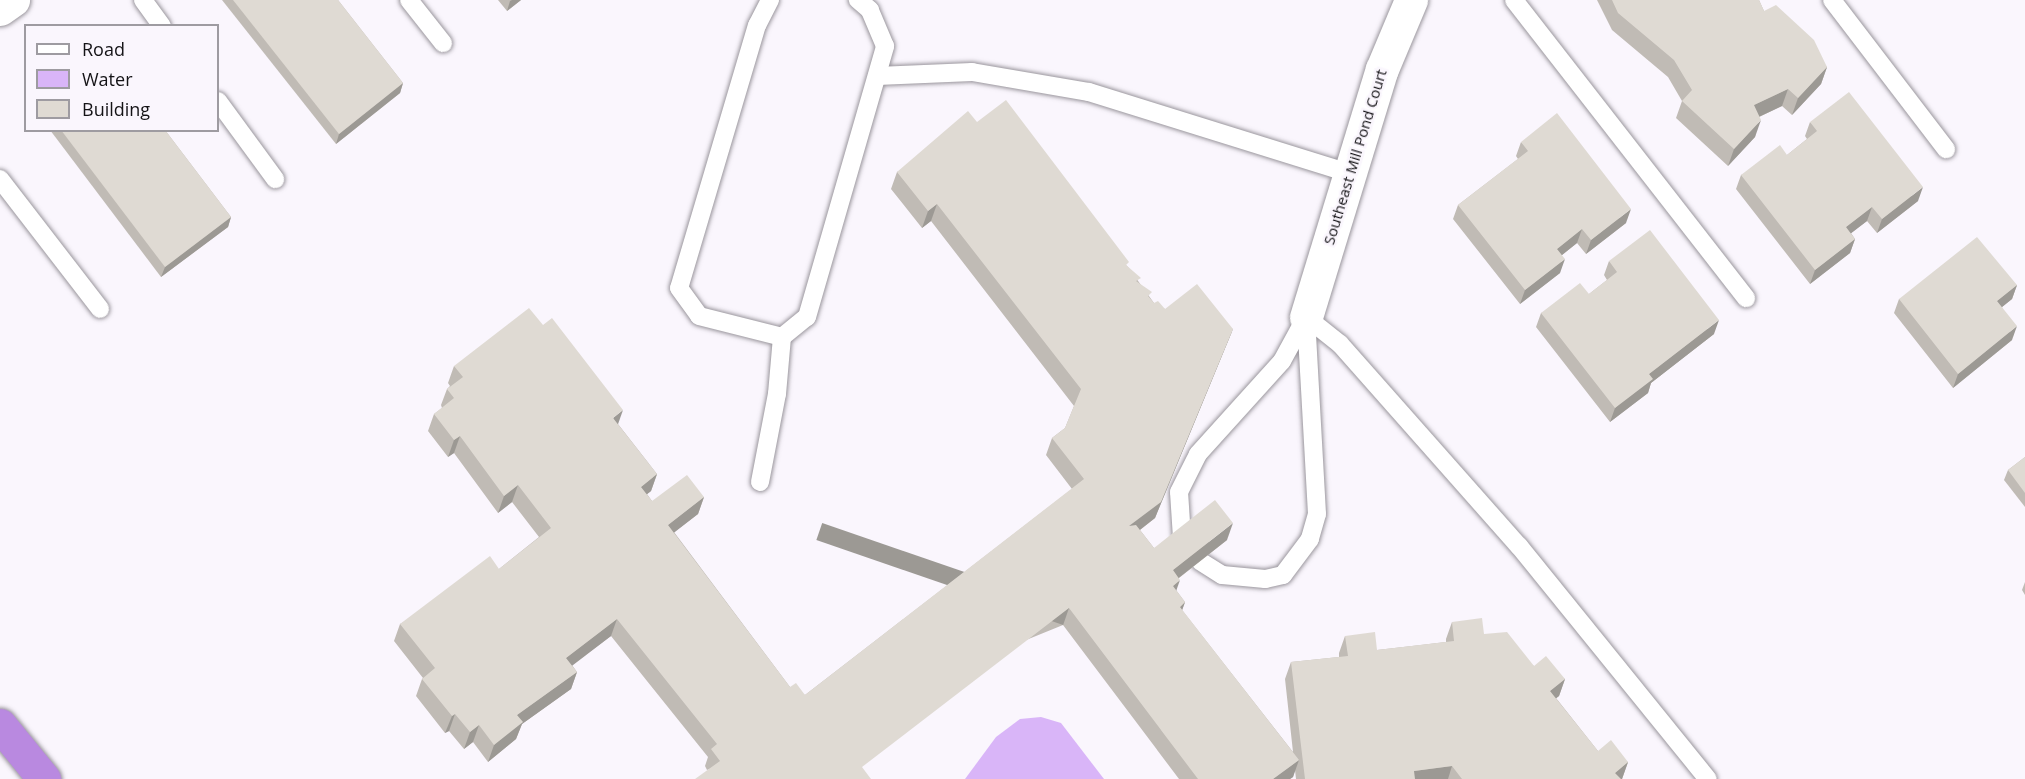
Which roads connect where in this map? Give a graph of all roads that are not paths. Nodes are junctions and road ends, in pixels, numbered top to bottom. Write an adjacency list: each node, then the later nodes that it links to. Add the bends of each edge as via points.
1 (13, 0): 9 (street)
2 (143, 0): 10 (lane)
3 (409, 0): 11 (lane)
4 (770, 0): 21 (lane, via 757,25 679,288 699,316)
5 (858, 0): 12 (lane, via 870,9 885,46)
6 (1411, 0): 15 (street, Southeast Mill Pond Court)
7 (1514, 0): 18 (lane)
8 (1832, 0): 14 (lane)
9 (0, 9)
10 (161, 24)
11 (443, 43)
12 (877, 76): 15 (lane, via 972,72 1089,92); 21 (lane, via 807,317)
13 (219, 102): 17 (lane)
14 (1946, 149)
15 (1349, 173): 20 (street, Southeast Mill Pond Court)
16 (0, 179): 19 (lane)
17 (276, 179)
18 (1746, 298)
19 (100, 309)
20 (1306, 317): 23 (lane, via 1282,361 1198,454 1179,492); 24 (lane, via 1317,514 1310,539 1283,574 1265,579 1222,575); 27 (lane, via 1340,344 1520,546)
21 (782, 337): 22 (lane, via 777,394)
22 (760, 482)
23 (1182, 538)
24 (1200, 561)
25 (0, 725): 26 (highway)
26 (44, 779)
27 (1708, 779)

